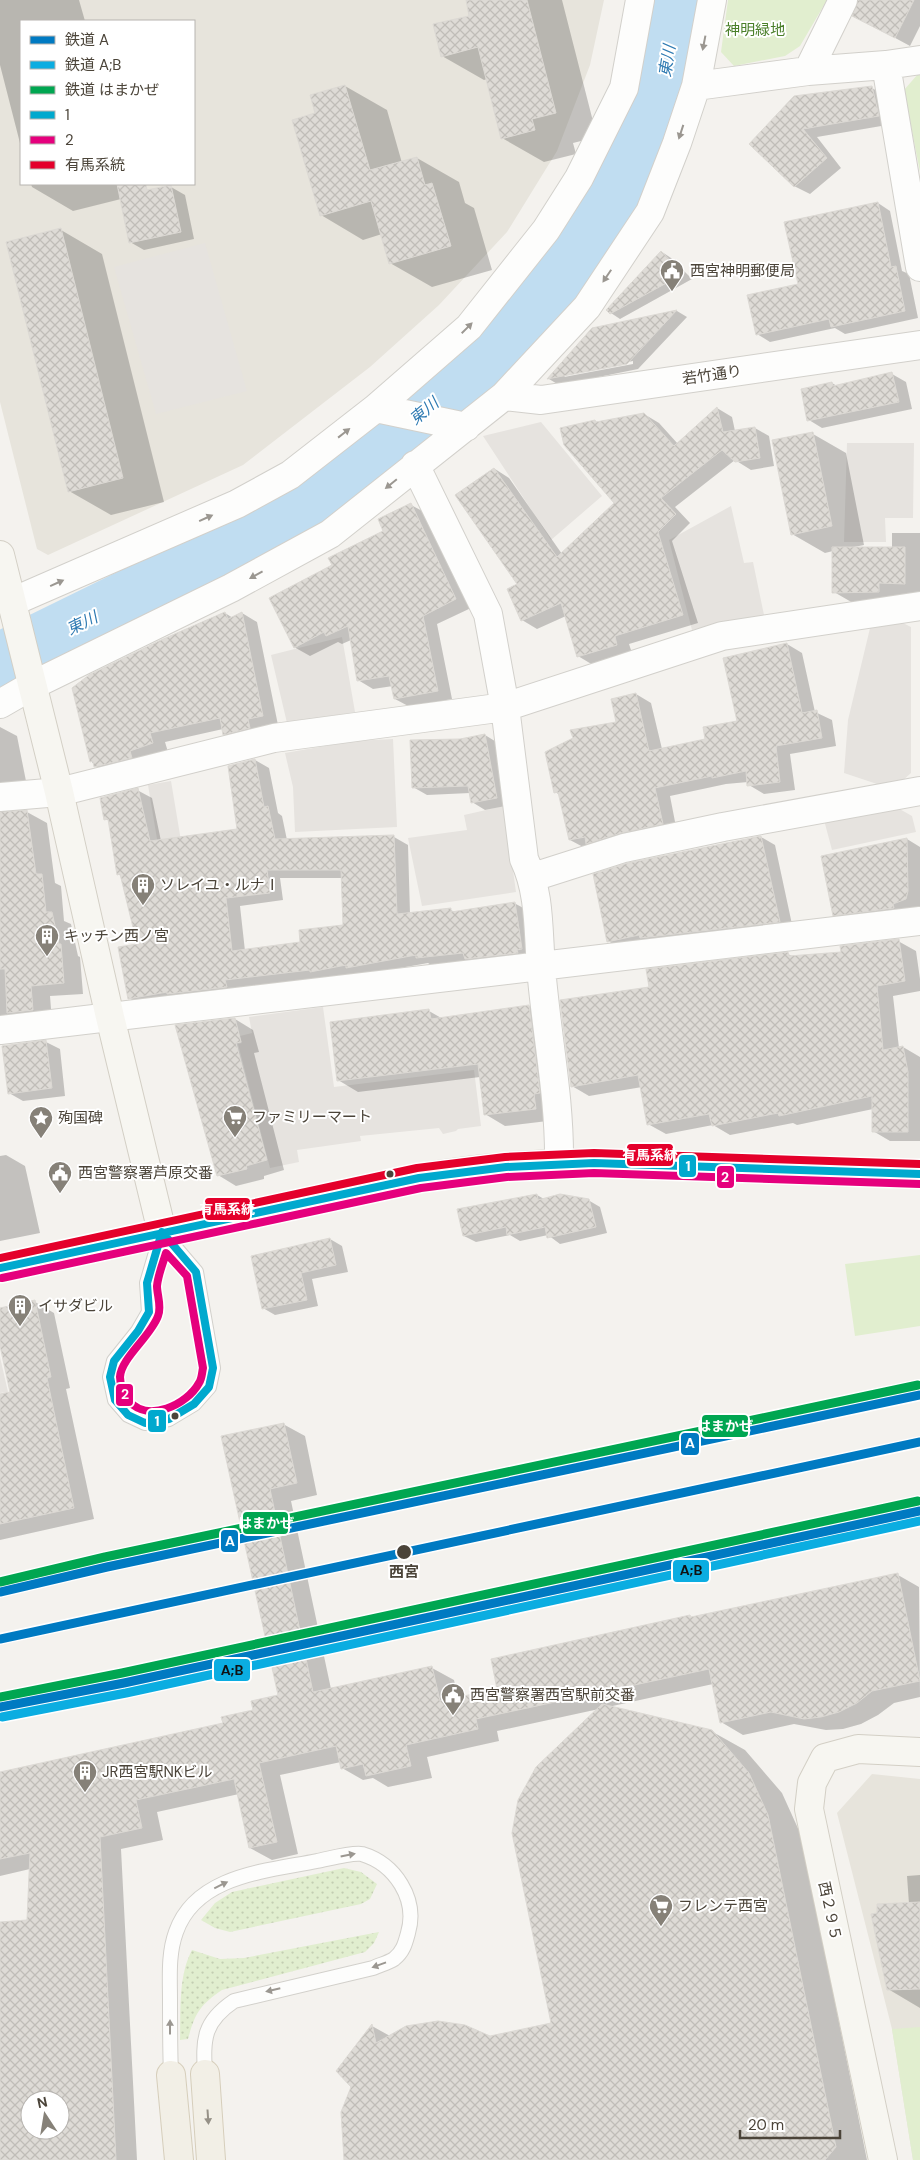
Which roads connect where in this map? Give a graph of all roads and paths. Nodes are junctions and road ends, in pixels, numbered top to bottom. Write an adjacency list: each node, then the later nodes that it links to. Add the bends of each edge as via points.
1 (640, 0): 11 (street, one-way to 1, via 469,328 546,230 579,178 624,88)
2 (712, 0): 7 (street, one-way to 7)
3 (843, 0): 6 (street)
4 (920, 60): 5 (street)
5 (886, 65): 6 (street); 8 (street)
6 (808, 71): 7 (street)
7 (696, 86): 10 (street, one-way to 10, via 650,212 587,307)
8 (920, 267)
9 (920, 345): 10 (street, 若竹通り, via 541,400)
10 (504, 396): 12 (street)
11 (385, 410): 12 (street); 16 (street, one-way to 11, via 237,504 290,475)
12 (459, 426): 13 (street)
13 (415, 465): 17 (street, one-way to 17, via 330,534 231,588); 19 (street, via 488,614)
14 (0, 555): 16 (street)
15 (920, 606): 19 (street, via 722,636)
16 (10, 611): 17 (street)
17 (32, 679): 18 (street); 21 (street)
18 (0, 704)
19 (505, 707): 21 (street, via 274,738); 23 (street, via 524,859)
20 (920, 791): 23 (street, via 624,848)
21 (59, 792): 22 (street); 26 (street)
22 (0, 797)
23 (533, 878): 25 (street)
24 (920, 921): 25 (street)
25 (541, 966): 26 (street); 28 (street, via 555,1081)
26 (110, 1017): 27 (street); 30 (street)
27 (0, 1030)
28 (560, 1163): 29 (street); 30 (street, via 442,1174)
29 (920, 1174)
30 (162, 1232): 30 (lane, via 196,1272 213,1368 209,1387 194,1404 169,1419 145,1422 128,1415 115,1400 110,1377 114,1361 149,1312 147,1283); 31 (street)
31 (0, 1268)
32 (920, 1752): 37 (street, 西２９５, via 858,1749 825,1758 812,1783 809,1809)
33 (205, 2074): 34 (lane, one-way to 33, via 170,1955 176,1931 190,1905 215,1888 244,1875 359,1853 394,1873 405,1890 410,1909 404,1948 393,1960 373,1968 234,2001 219,2011 208,2026 203,2044); 36 (main road, one-way to 36)
34 (171, 2075): 35 (main road)
35 (179, 2160)
36 (211, 2160)
37 (883, 2160)

